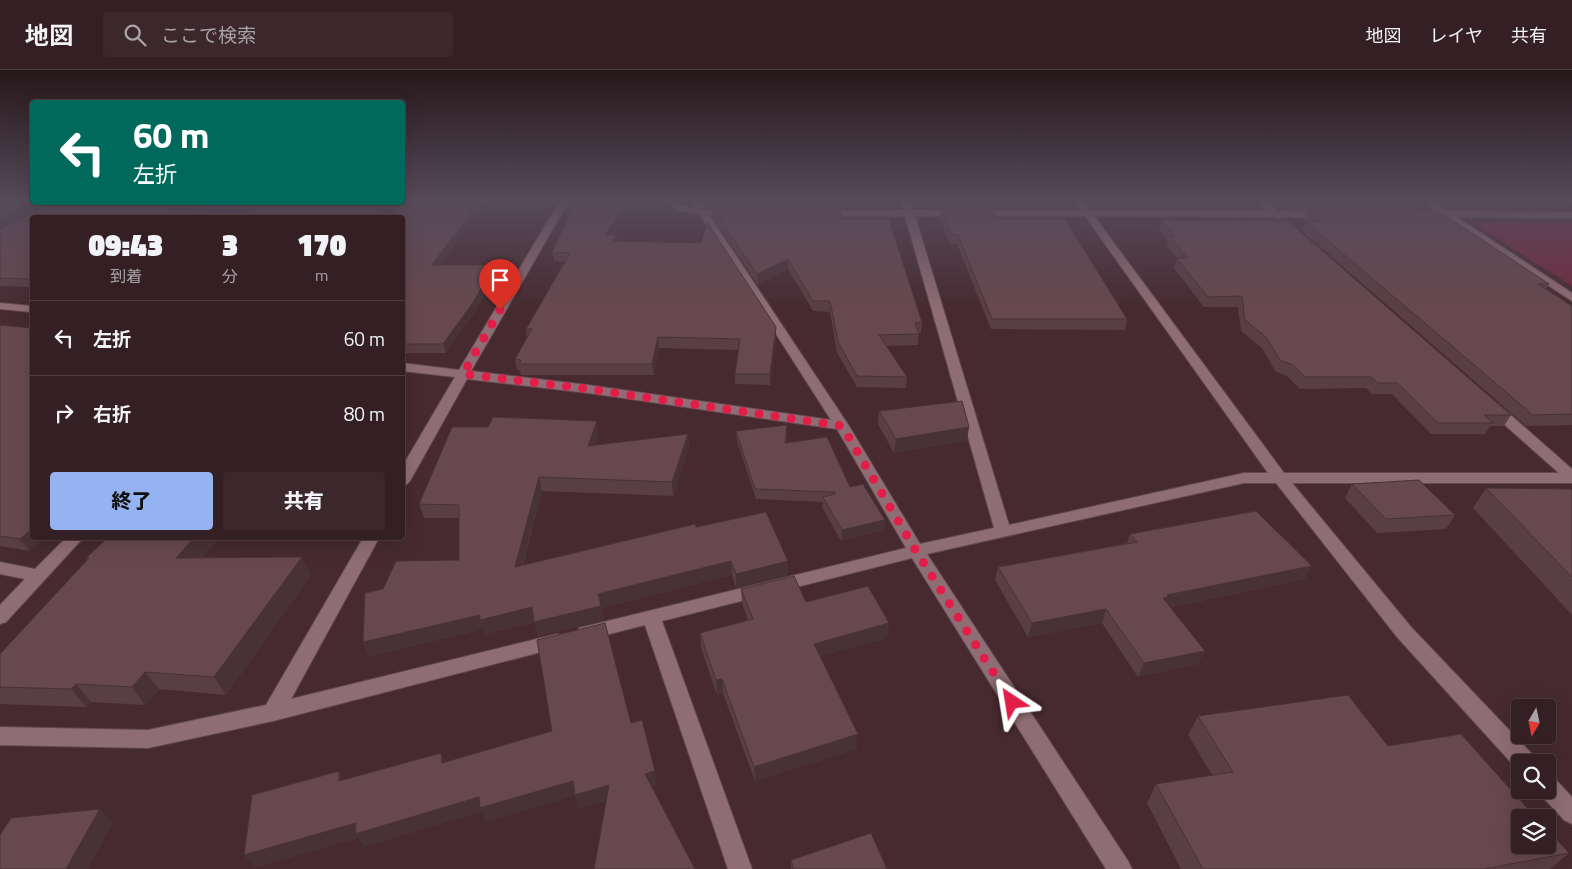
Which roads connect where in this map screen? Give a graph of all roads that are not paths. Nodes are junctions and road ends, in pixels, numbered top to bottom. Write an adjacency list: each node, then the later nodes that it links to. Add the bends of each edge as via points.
1 (543, 236): 10 (street)
2 (719, 236): 12 (street)
3 (917, 236): 16 (street)
4 (1104, 236): 14 (street)
5 (1479, 236): 6 (street)
6 (1572, 298)
7 (0, 306): 8 (street)
8 (30, 309)
9 (405, 366): 10 (street)
10 (463, 374): 12 (street); 13 (street)
11 (1483, 398): 15 (street)
12 (842, 426): 19 (street)
13 (405, 476)
14 (1279, 477): 15 (street); 16 (street, via 1244,478); 26 (street, via 1404,632)
15 (1572, 478)
16 (1003, 531): 19 (street)
17 (73, 540): 21 (street)
18 (370, 540): 24 (street)
19 (916, 551): 23 (street); 30 (street)
20 (0, 568): 21 (street)
21 (40, 576): 22 (street)
22 (0, 617)
23 (651, 617): 24 (street); 29 (street)
24 (273, 712): 25 (street, via 148,739)
25 (0, 736)
26 (1518, 754)
27 (1556, 796): 28 (street)
28 (1572, 813)
29 (740, 869)
30 (1120, 869)

